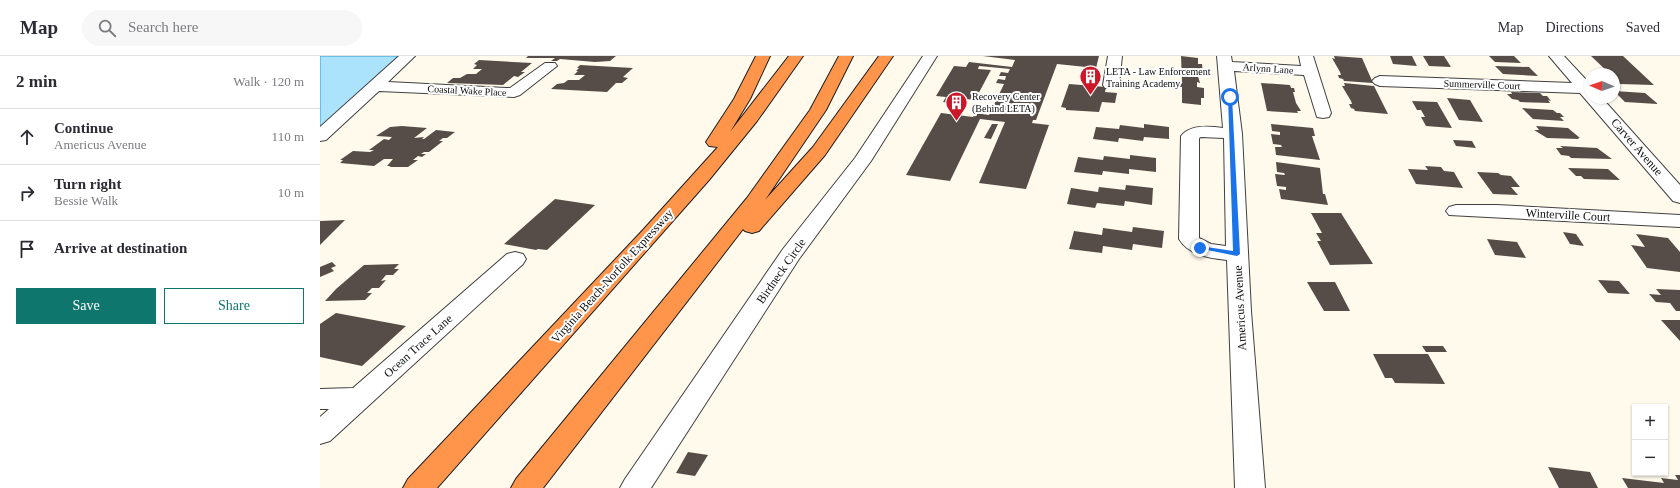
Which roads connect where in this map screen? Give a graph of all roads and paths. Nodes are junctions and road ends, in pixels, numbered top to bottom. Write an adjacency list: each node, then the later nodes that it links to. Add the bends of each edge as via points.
1 (408, 56): 14 (street)
2 (762, 56): 24 (highway, via 738,105)
3 (796, 56): 24 (highway, Virginia Beach-Norfolk Expressway, via 716,160)
4 (846, 56): 29 (highway, via 818,110 754,202)
5 (886, 56): 29 (highway, via 819,150)
6 (930, 56): 33 (street, Birdneck Circle, via 862,161 791,254)
7 (1114, 56): 13 (street)
8 (1556, 56): 15 (street, Carver Avenue)
9 (1225, 61): 10 (street, Arlynn Lane); 19 (street, Americus Avenue)
10 (1308, 63): 18 (street, Arlynn Lane)
11 (550, 66): 14 (street, Coastal Wake Place, via 514,92 506,93)
12 (1380, 81): 16 (street, Summerville Court)
13 (1111, 85)
14 (375, 86): 20 (street)
15 (1584, 87)
16 (1584, 93)
17 (1599, 104): 21 (street, Carver Avenue)
18 (1323, 113)
19 (1232, 134): 25 (street, Americus Avenue); 25 (street, via 1202,132 1190,136 1189,239 1200,248)
20 (320, 136)
21 (1680, 197)
22 (1456, 211): 23 (street, Winterville Court)
23 (1680, 221)
24 (651, 234): 31 (highway, Virginia Beach-Norfolk Expressway)
25 (1237, 254): 34 (street, Americus Avenue)
26 (515, 259): 27 (street, Ocean Trace Lane)
27 (358, 398): 28 (street); 30 (street, Ocean Trace Lane)
28 (320, 399)
29 (591, 409): 32 (highway)
30 (320, 433)
31 (418, 488)
32 (526, 488)
33 (635, 488)
34 (1250, 488)

